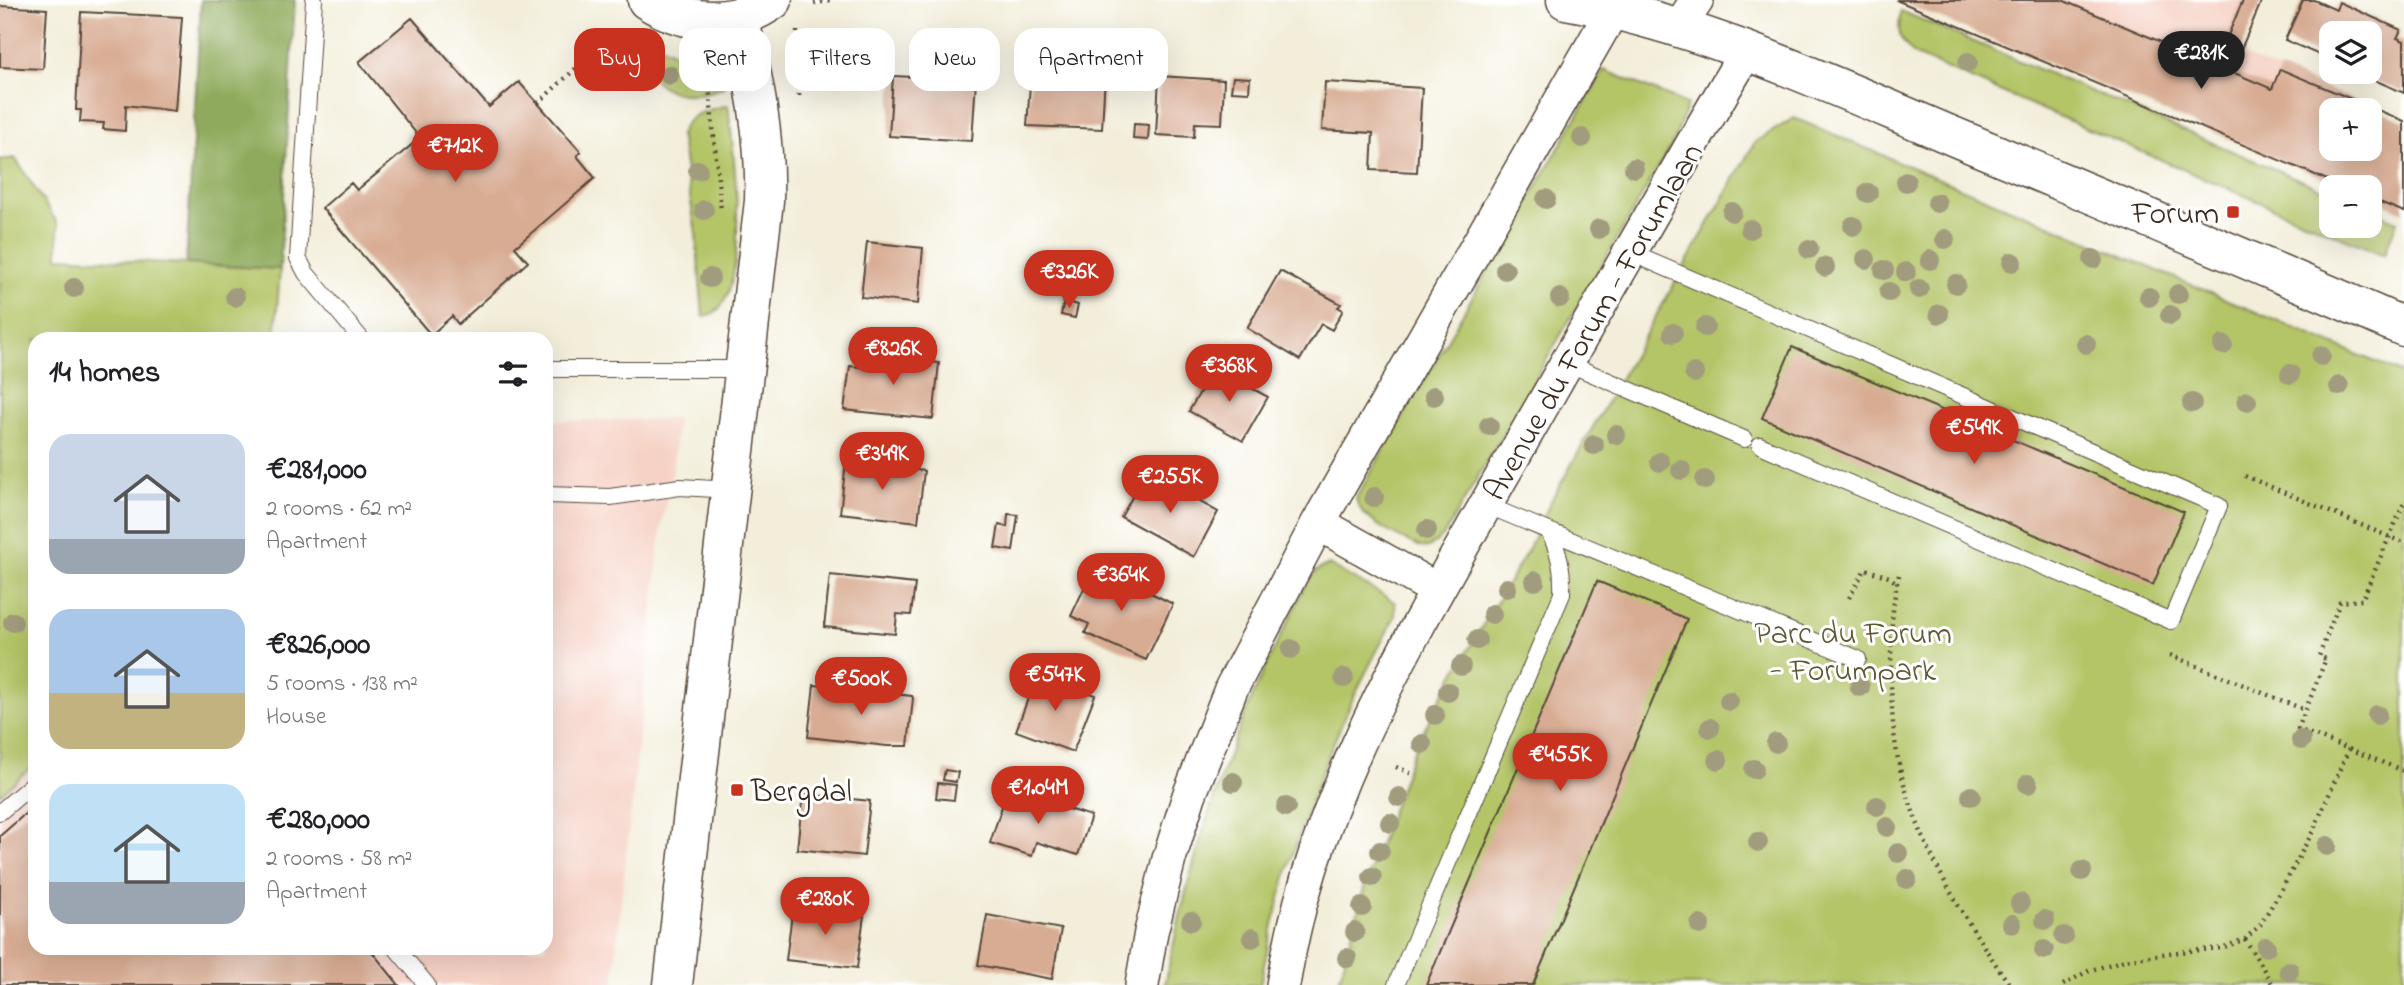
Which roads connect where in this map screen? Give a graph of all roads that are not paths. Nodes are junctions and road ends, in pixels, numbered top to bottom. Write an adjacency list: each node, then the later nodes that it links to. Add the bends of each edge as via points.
1 (314, 0): 11 (lane, via 298,258)
2 (647, 0): 7 (main road, via 687,19)
3 (774, 0): 7 (main road)
4 (1566, 0): 5 (main road)
5 (1614, 8): 6 (main road); 20 (street)
6 (1688, 13): 8 (main road)
7 (739, 17): 14 (main road, via 761,124 765,180)
8 (1746, 52): 9 (street, Avenue du Forum - Forumlaan); 10 (main road)
9 (1631, 253): 12 (street, Avenue du Forum - Forumlaan); 16 (lane, via 2219,506 2171,621)
10 (2404, 327)
11 (355, 332)
12 (1567, 363): 15 (lane); 19 (street, Avenue du Forum - Forumlaan)
13 (553, 369): 14 (lane)
14 (745, 369): 17 (main road)
15 (1744, 439)
16 (1760, 446)
17 (732, 490): 18 (lane, via 680,487 602,498); 28 (main road)
18 (553, 495)
19 (1486, 506): 21 (lane); 22 (street, Avenue du Forum - Forumlaan)
20 (1318, 523): 22 (street); 29 (street, via 1209,741 1170,859)
21 (1549, 532): 23 (lane); 31 (lane, via 1561,561 1562,594)
22 (1437, 590): 30 (street, Avenue du Forum - Forumlaan, via 1358,741 1332,805 1309,874)
23 (1858, 659)
24 (28, 788): 25 (lane)
25 (0, 812)
26 (402, 955): 27 (lane)
27 (427, 985)
28 (673, 985)
29 (1142, 985)
30 (1283, 985)
31 (1396, 985)

